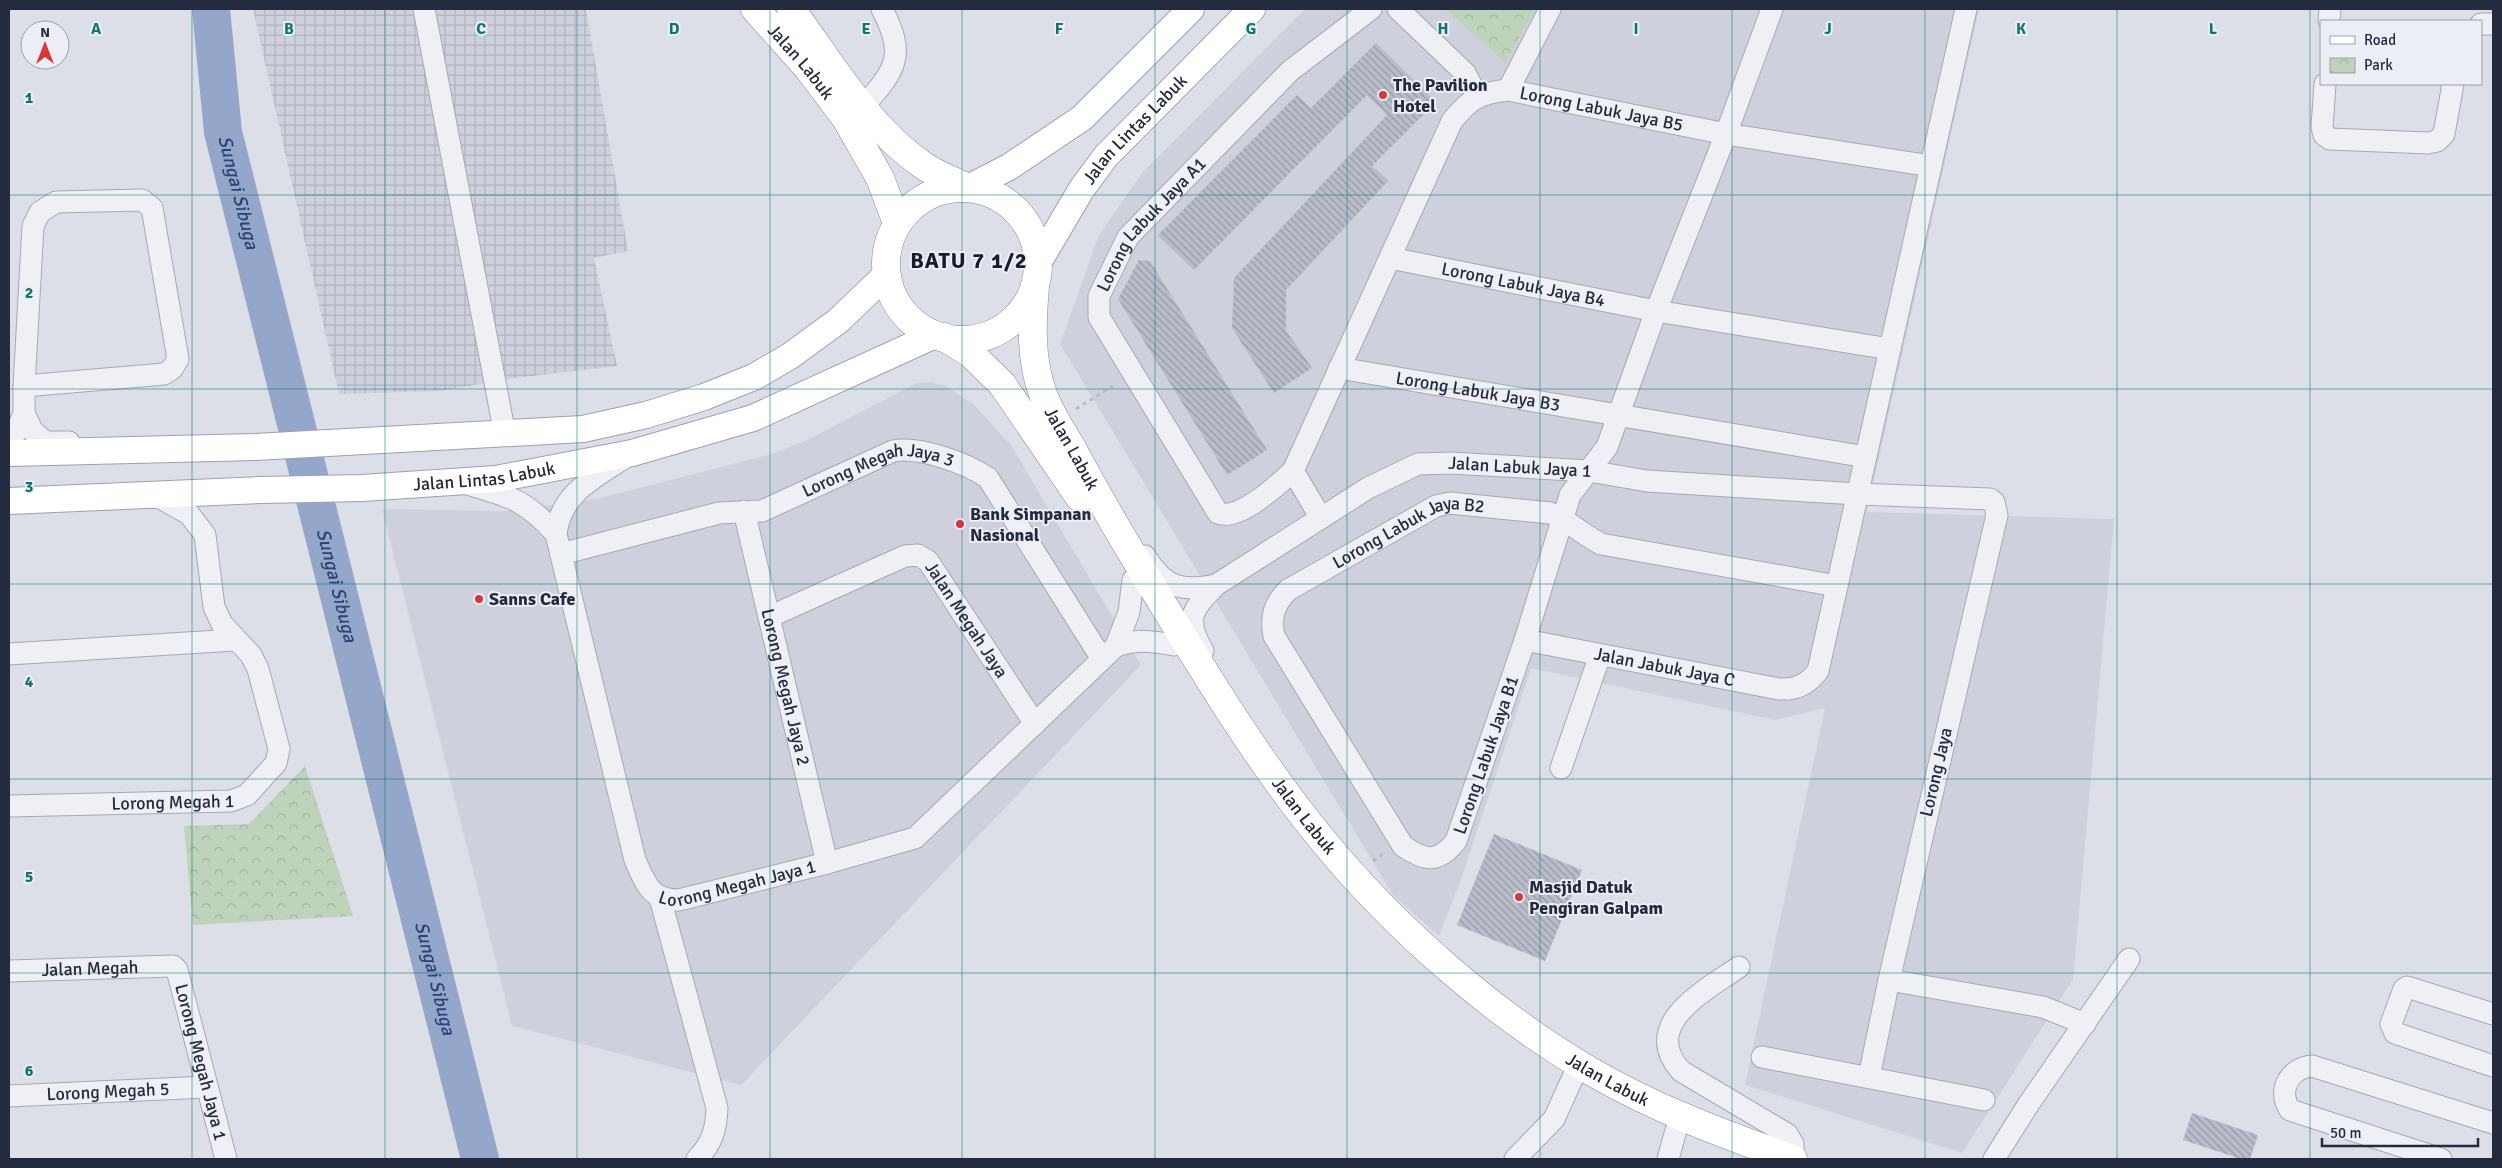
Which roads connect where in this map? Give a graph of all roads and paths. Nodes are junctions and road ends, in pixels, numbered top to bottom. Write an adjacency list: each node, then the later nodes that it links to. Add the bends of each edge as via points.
1 (424, 9): 35 (street)
2 (755, 9): 13 (highway, Jalan Labuk)
3 (768, 9): 13 (highway, via 798,47)
4 (791, 9): 18 (highway)
5 (882, 9): 18 (street, via 896,52 894,68)
6 (1191, 9): 21 (main road, via 1082,118)
7 (1252, 9): 24 (main road, Jalan Lintas Labuk, via 1106,156 1081,190)
8 (1371, 9): 30 (street, Lorong Labuk Jaya A1, via 1290,71 1128,237 1099,296 1098,306 1099,316)
9 (1398, 9): 17 (street, via 1465,73)
10 (1550, 9): 16 (street)
11 (1772, 9): 19 (street, Lorong Labuk Jaya B1)
12 (1966, 9): 20 (street)
13 (807, 67): 18 (highway, Jalan Labuk)
14 (2325, 85): 15 (street, via 2322,127 2324,135 2330,139 2428,143 2437,141 2444,134)
15 (2452, 85)
16 (1508, 90): 17 (street, Lorong Labuk Jaya B5); 19 (street, Lorong Labuk Jaya B5)
17 (1477, 96): 23 (street, via 1452,121)
18 (854, 112): 21 (highway, via 876,125 926,168); 22 (highway)
19 (1726, 134): 20 (street, Lorong Labuk Jaya B5); 26 (street, Lorong Labuk Jaya B1)
20 (1931, 166): 28 (street)
21 (968, 188): 22 (highway, via 954,188 928,196 916,203); 24 (highway, via 997,197 1025,221 1034,241)
22 (897, 223): 25 (highway, via 889,240)
23 (1390, 258): 26 (street, Lorong Labuk Jaya B4); 29 (street)
24 (1036, 274): 27 (highway, via 1025,306 1009,323 989,334 967,339); 34 (highway, Jalan Labuk, via 1032,327 1034,360 1043,395)
25 (886, 275): 27 (highway, via 898,305 908,318); 35 (main road, Jalan Lintas Labuk, via 838,321 754,377 646,415 583,429)
26 (1656, 311): 28 (street, Lorong Labuk Jaya B4); 33 (street, Lorong Labuk Jaya B1)
27 (939, 336): 39 (main road, Jalan Lintas Labuk, via 753,418); 53 (highway, Jalan Labuk, via 970,353 1002,384)
28 (1890, 349): 40 (street)
29 (1339, 368): 33 (street, Lorong Labuk Jaya B3); 41 (street)
30 (1133, 373): 34 (path); 41 (street, Lorong Labuk Jaya A1, via 1218,513 1232,515 1273,490)
31 (24, 386): 31 (street, via 33,226 40,212 56,202 142,200 152,208 178,359 172,369 164,374); 32 (street)
32 (24, 413): 36 (street, via 17,432); 37 (street, via 32,430 45,442 125,441)
33 (1617, 416): 40 (street, Lorong Labuk Jaya B3); 42 (street, Lorong Labuk Jaya B1, via 1607,447)
34 (1057, 421): 47 (highway, Jalan Labuk)
35 (505, 435): 37 (main road, Jalan Lintas Labuk)
36 (9, 441)
37 (147, 449): 38 (main road, Jalan Lintas Labuk)
38 (9, 453)
39 (632, 453): 43 (main road, Jalan Lintas Labuk, via 496,479); 51 (street, Lorong Megah Jaya 1, via 569,499 558,518)
40 (1866, 457): 45 (street)
41 (1293, 471): 49 (street)
42 (1589, 471): 45 (street, Jalan Labuk Jaya 1, via 1647,481); 49 (street, Jalan Labuk Jaya 1, via 1418,464 1368,488); 50 (street, Lorong Labuk Jaya B1, via 1570,495)
43 (458, 482): 44 (main road, Jalan Lintas Labuk); 51 (street, Lorong Megah Jaya 1, via 510,496 541,517)
44 (153, 494): 46 (main road, Jalan Lintas Labuk); 58 (street, Lorong Megah 1, via 189,514 205,535 214,607)
45 (1857, 494): 55 (street); 74 (street, Lorong Jaya, via 1984,498 1994,502 1997,515)
46 (9, 501)
47 (1102, 504): 54 (street, via 1126,527 1161,577 1184,588); 64 (highway, Jalan Labuk)
48 (744, 512): 52 (street, Lorong Megah Jaya 3, via 719,512); 57 (street, Lorong Megah Jaya 2); 61 (street, Lorong Megah Jaya 3, via 762,511 893,451 911,450 973,467 997,489)
49 (1321, 518): 54 (street, Jalan Labuk Jaya 1)
50 (1563, 520): 55 (street, Lorong Labuk Jaya B2, via 1601,544); 56 (street, Lorong Labuk Jaya B2, via 1550,512 1450,503 1436,506 1288,590); 59 (street, Lorong Labuk Jaya B1)
51 (556, 534): 52 (street, Lorong Megah Jaya 1)
52 (561, 554): 69 (street, Lorong Megah Jaya 1, via 635,860 650,889)
53 (1133, 580): 60 (highway, Jalan Labuk); 61 (street, Lorong Megah Jaya 1, via 1128,612)
54 (1216, 584): 64 (street, via 1200,602 1191,622)
55 (1837, 586): 63 (street, Jalan Jabuk Jaya C, via 1818,672 1804,685 1792,690)
56 (1273, 613): 59 (street, Lorong Labuk Jaya B1, via 1274,636 1404,846 1418,856 1432,859 1447,852 1456,841)
57 (768, 617): 65 (street, Jalan Megah Jaya, via 905,556 918,556 928,561); 68 (street, Lorong Megah Jaya 2)
58 (234, 640): 62 (street); 67 (street, Lorong Megah 1, via 251,655 258,669 279,749 276,762 247,795 231,801)
59 (1525, 640): 63 (street, Jalan Jabuk Jaya C)
60 (1174, 645): 61 (street, via 1142,640); 79 (highway, Jalan Labuk, via 1218,715 1336,878 1388,933 1436,973)
61 (1109, 653): 65 (street, Lorong Megah Jaya 1)
62 (9, 654)
63 (1600, 655): 66 (street)
64 (1218, 694): 91 (highway, Jalan Labuk, via 1325,844 1378,902 1451,971 1553,1048 1598,1076 1684,1119)
65 (1034, 724): 68 (street, Lorong Megah Jaya 1, via 915,838)
66 (1561, 768)
67 (9, 806)
68 (827, 863): 69 (street, Lorong Megah Jaya 1, via 679,900)
69 (660, 898): 87 (street, via 717,1108 716,1131 709,1146)
70 (2129, 958): 76 (street)
71 (173, 966): 73 (street, Jalan Megah); 81 (street, Lorong Megah Jaya 1, via 177,970)
72 (1739, 967): 91 (street, via 1681,1008 1672,1022 1668,1040 1672,1060 1681,1071 1787,1134 1793,1144)
73 (9, 971)
74 (1889, 980): 76 (street, via 2043,1007); 80 (street)
75 (2493, 1014): 78 (street, via 2407,987 2391,1024 2395,1033)
76 (2085, 1024): 92 (street)
77 (1762, 1056): 80 (street)
78 (2493, 1066)
79 (1574, 1075): 85 (highway, Jalan Labuk, via 1628,1107); 88 (street, via 1554,1118)
80 (1869, 1077): 83 (street)
81 (208, 1087): 82 (street, Lorong Megah 5); 86 (street, Lorong Megah Jaya 1)
82 (9, 1096)
83 (1984, 1100)
84 (2493, 1123): 93 (street, via 2312,1066 2298,1070 2288,1080 2284,1097 2290,1110)
85 (1676, 1130): 89 (street); 90 (highway, Jalan Labuk)
86 (226, 1159)
87 (697, 1159)
88 (1516, 1159)
89 (1668, 1159)
90 (1750, 1159)
91 (1793, 1159)
92 (1994, 1159)
93 (2441, 1159)

